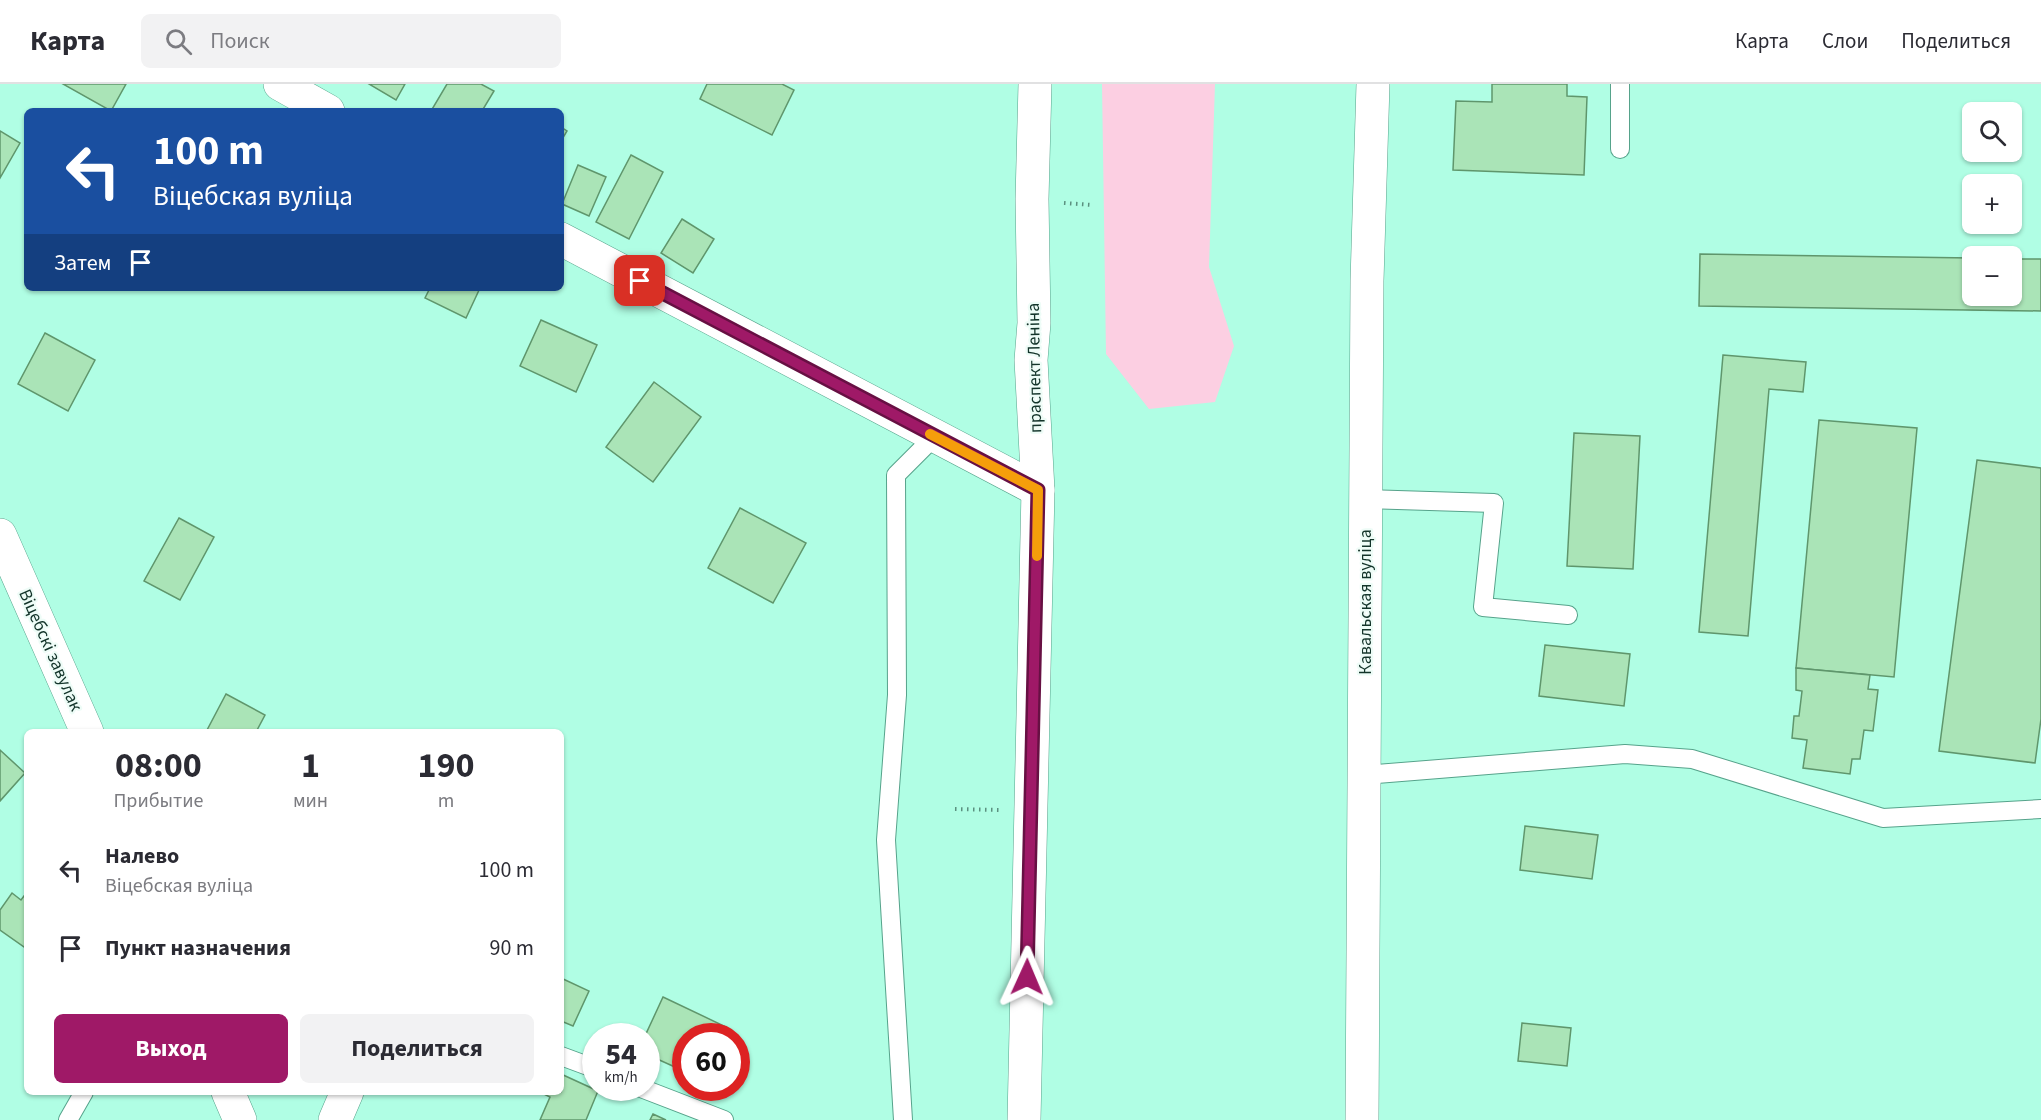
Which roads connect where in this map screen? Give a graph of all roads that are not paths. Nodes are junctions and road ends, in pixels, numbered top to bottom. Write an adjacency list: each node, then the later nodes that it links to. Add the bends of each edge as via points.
1 (280, 84): 5 (street)
2 (1035, 84): 9 (street, праспект Леніна, via 1034,322 1030,360)
3 (1373, 84): 10 (street, Кавальская вуліца)
4 (1620, 84): 6 (lane)
5 (323, 108)
6 (1620, 149)
7 (564, 240): 8 (street)
8 (935, 436): 9 (street); 26 (lane, via 896,475 897,695 886,840)
9 (1038, 490): 27 (street, праспект Леніна)
10 (1365, 499): 12 (lane, via 1494,503 1483,607); 14 (street, Кавальская вуліца)
11 (0, 535): 13 (street, Віцебскі завулак)
12 (1568, 615)
13 (86, 729)
14 (1364, 775): 15 (lane, via 1625,754 1692,759 1883,818); 28 (street, Кавальская вуліца)
15 (2041, 809)
16 (564, 1057): 17 (lane)
17 (582, 1064)
18 (82, 1095): 22 (lane)
19 (229, 1095): 23 (street)
20 (346, 1095): 24 (street)
21 (660, 1095): 25 (lane)
22 (68, 1120)
23 (240, 1120)
24 (335, 1120)
25 (724, 1120)
26 (903, 1120)
27 (1024, 1120)
28 (1362, 1120)

